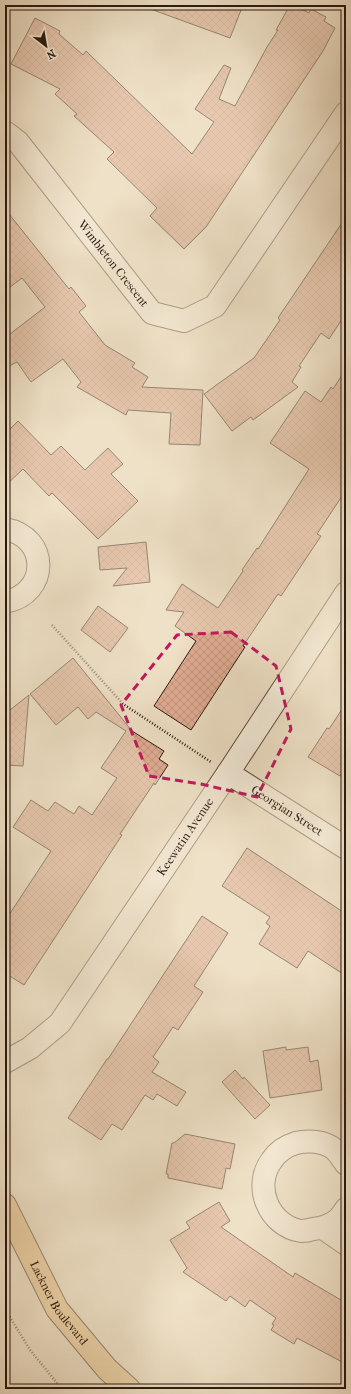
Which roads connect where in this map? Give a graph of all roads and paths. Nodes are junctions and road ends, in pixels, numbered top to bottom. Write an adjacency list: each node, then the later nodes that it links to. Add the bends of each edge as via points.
1 (346, 113): 2 (street, Wimbleton Crescent, via 215,306 184,321 152,313 18,142)
2 (5, 132)
3 (5, 529): 5 (street, via 15,531 26,538 38,557 38,570 34,584 26,594)
4 (346, 593): 7 (street, Keewatin Avenue)
5 (5, 602)
6 (52, 625): 7 (path, via 123,704)
7 (222, 769): 8 (street, Georgian Street); 9 (street, Keewatin Avenue, via 60,1023 30,1048)
8 (346, 848)
9 (5, 1062)
10 (346, 1164): 13 (street, via 334,1149 319,1142 304,1141 289,1145 277,1153 267,1166 263,1181 264,1197 274,1217 287,1226 302,1231)
11 (5, 1205): 17 (main road, Lackner Boulevard, via 57,1309 107,1369)
12 (346, 1209): 13 (street, via 336,1221)
13 (323, 1228): 14 (street)
14 (346, 1244)
15 (5, 1309): 16 (path, via 30,1350)
16 (62, 1389)
17 (129, 1389)

